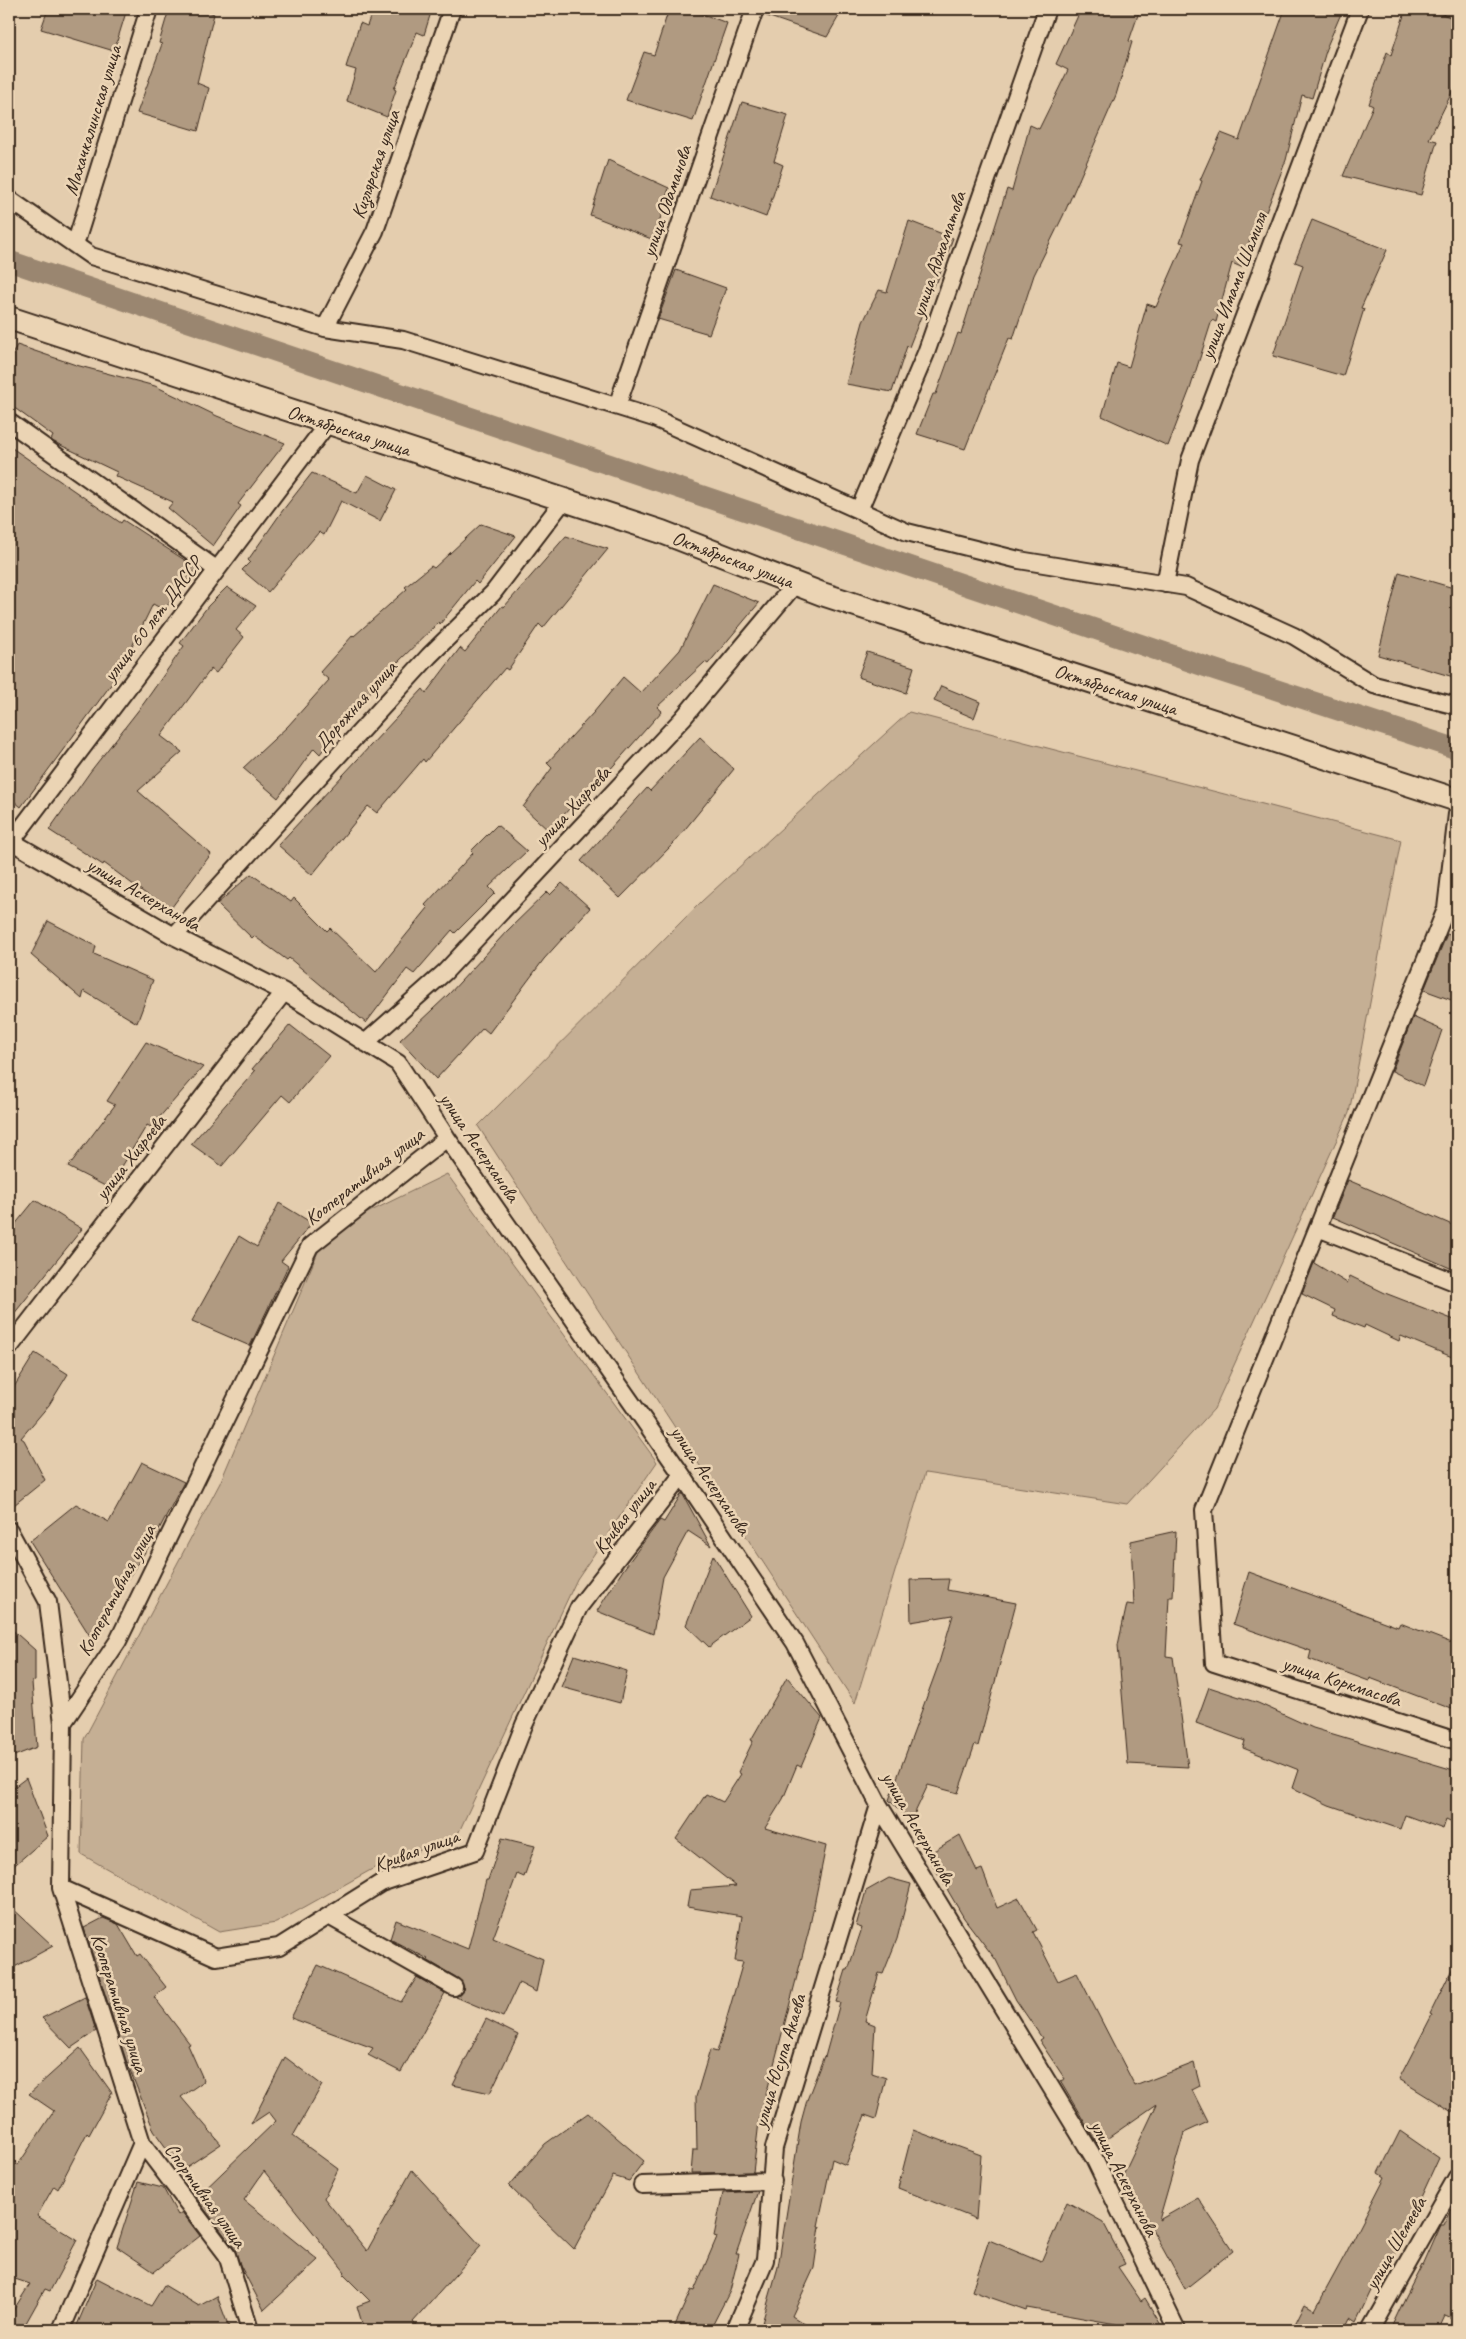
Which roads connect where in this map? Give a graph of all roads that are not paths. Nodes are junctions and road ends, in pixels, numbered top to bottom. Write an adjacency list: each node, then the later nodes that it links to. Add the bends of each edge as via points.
1 (149, 9): 7 (street, Махачкалинская улица)
2 (452, 9): 9 (street, Кизлярская улица, via 375,231)
3 (755, 9): 10 (street, улица Одаманова)
4 (1047, 9): 14 (street, улица Аджаматова, via 926,352)
5 (1360, 9): 17 (street, улица Имама Шамиля, via 1190,460)
6 (9, 199): 7 (street)
7 (76, 245): 9 (street, via 91,256)
8 (9, 318): 12 (street, Октябрьская улица)
9 (325, 328): 10 (street, via 403,340)
10 (617, 406): 14 (street, via 654,418)
11 (9, 422): 15 (street)
12 (328, 423): 13 (street, Октябрьская улица); 15 (street, улица 60 лет ДАССР)
13 (564, 500): 16 (street, Октябрьская улица, via 662,532); 23 (street, Дорожная улица, via 493,593 429,656)
14 (860, 510): 17 (street, via 907,532 1019,560)
15 (216, 569): 21 (street, улица 60 лет ДАССР)
16 (795, 584): 19 (street, Октябрьская улица); 25 (street, улица Хизроева, via 676,725 445,972)
17 (1165, 584): 18 (street, via 1186,587 1294,636 1374,685)
18 (1457, 706)
19 (1457, 800)
20 (1457, 814): 22 (street)
21 (10, 841): 23 (street, улица Аскерханова)
22 (1452, 911): 27 (street)
23 (174, 936): 24 (street, улица Аскерханова)
24 (284, 992): 25 (street, улица Аскерханова); 29 (street, улица Хизроева)
25 (365, 1043): 26 (street, улица Аскерханова, via 398,1064)
26 (447, 1138): 31 (street, улица Аскерханова); 33 (street, Кооперативная улица, via 310,1246 118,1641)
27 (1318, 1228): 28 (street); 34 (street, улица Коркмасова, via 1204,1510 1214,1662)
28 (1457, 1283)
29 (14, 1329): 30 (street, улица Хизроева)
30 (9, 1348)
31 (682, 1475): 35 (street, улица Аскерханова, via 795,1643); 37 (street, Кривая улица, via 580,1607 524,1725 475,1851 381,1883)
32 (9, 1530): 33 (street, via 48,1602)
33 (63, 1724): 36 (street, Кооперативная улица)
34 (1457, 1741)
35 (879, 1805): 41 (street, улица Юсупа Акаева, via 774,2148); 46 (street, улица Аскерханова, via 1094,2158)
36 (62, 1888): 37 (street, Кривая улица, via 216,1957 280,1947); 39 (street, Кооперативная улица)
37 (329, 1916): 38 (street)
38 (454, 1986)
39 (142, 2143): 43 (street); 44 (street, Спортивная улица, via 227,2255)
40 (1457, 2177): 47 (street, улица Шемеева)
41 (772, 2181): 42 (street); 45 (street, улица Юсупа Акаева, via 765,2260)
42 (642, 2185)
43 (61, 2330)
44 (250, 2330)
45 (735, 2330)
46 (1177, 2330)
47 (1370, 2330)

